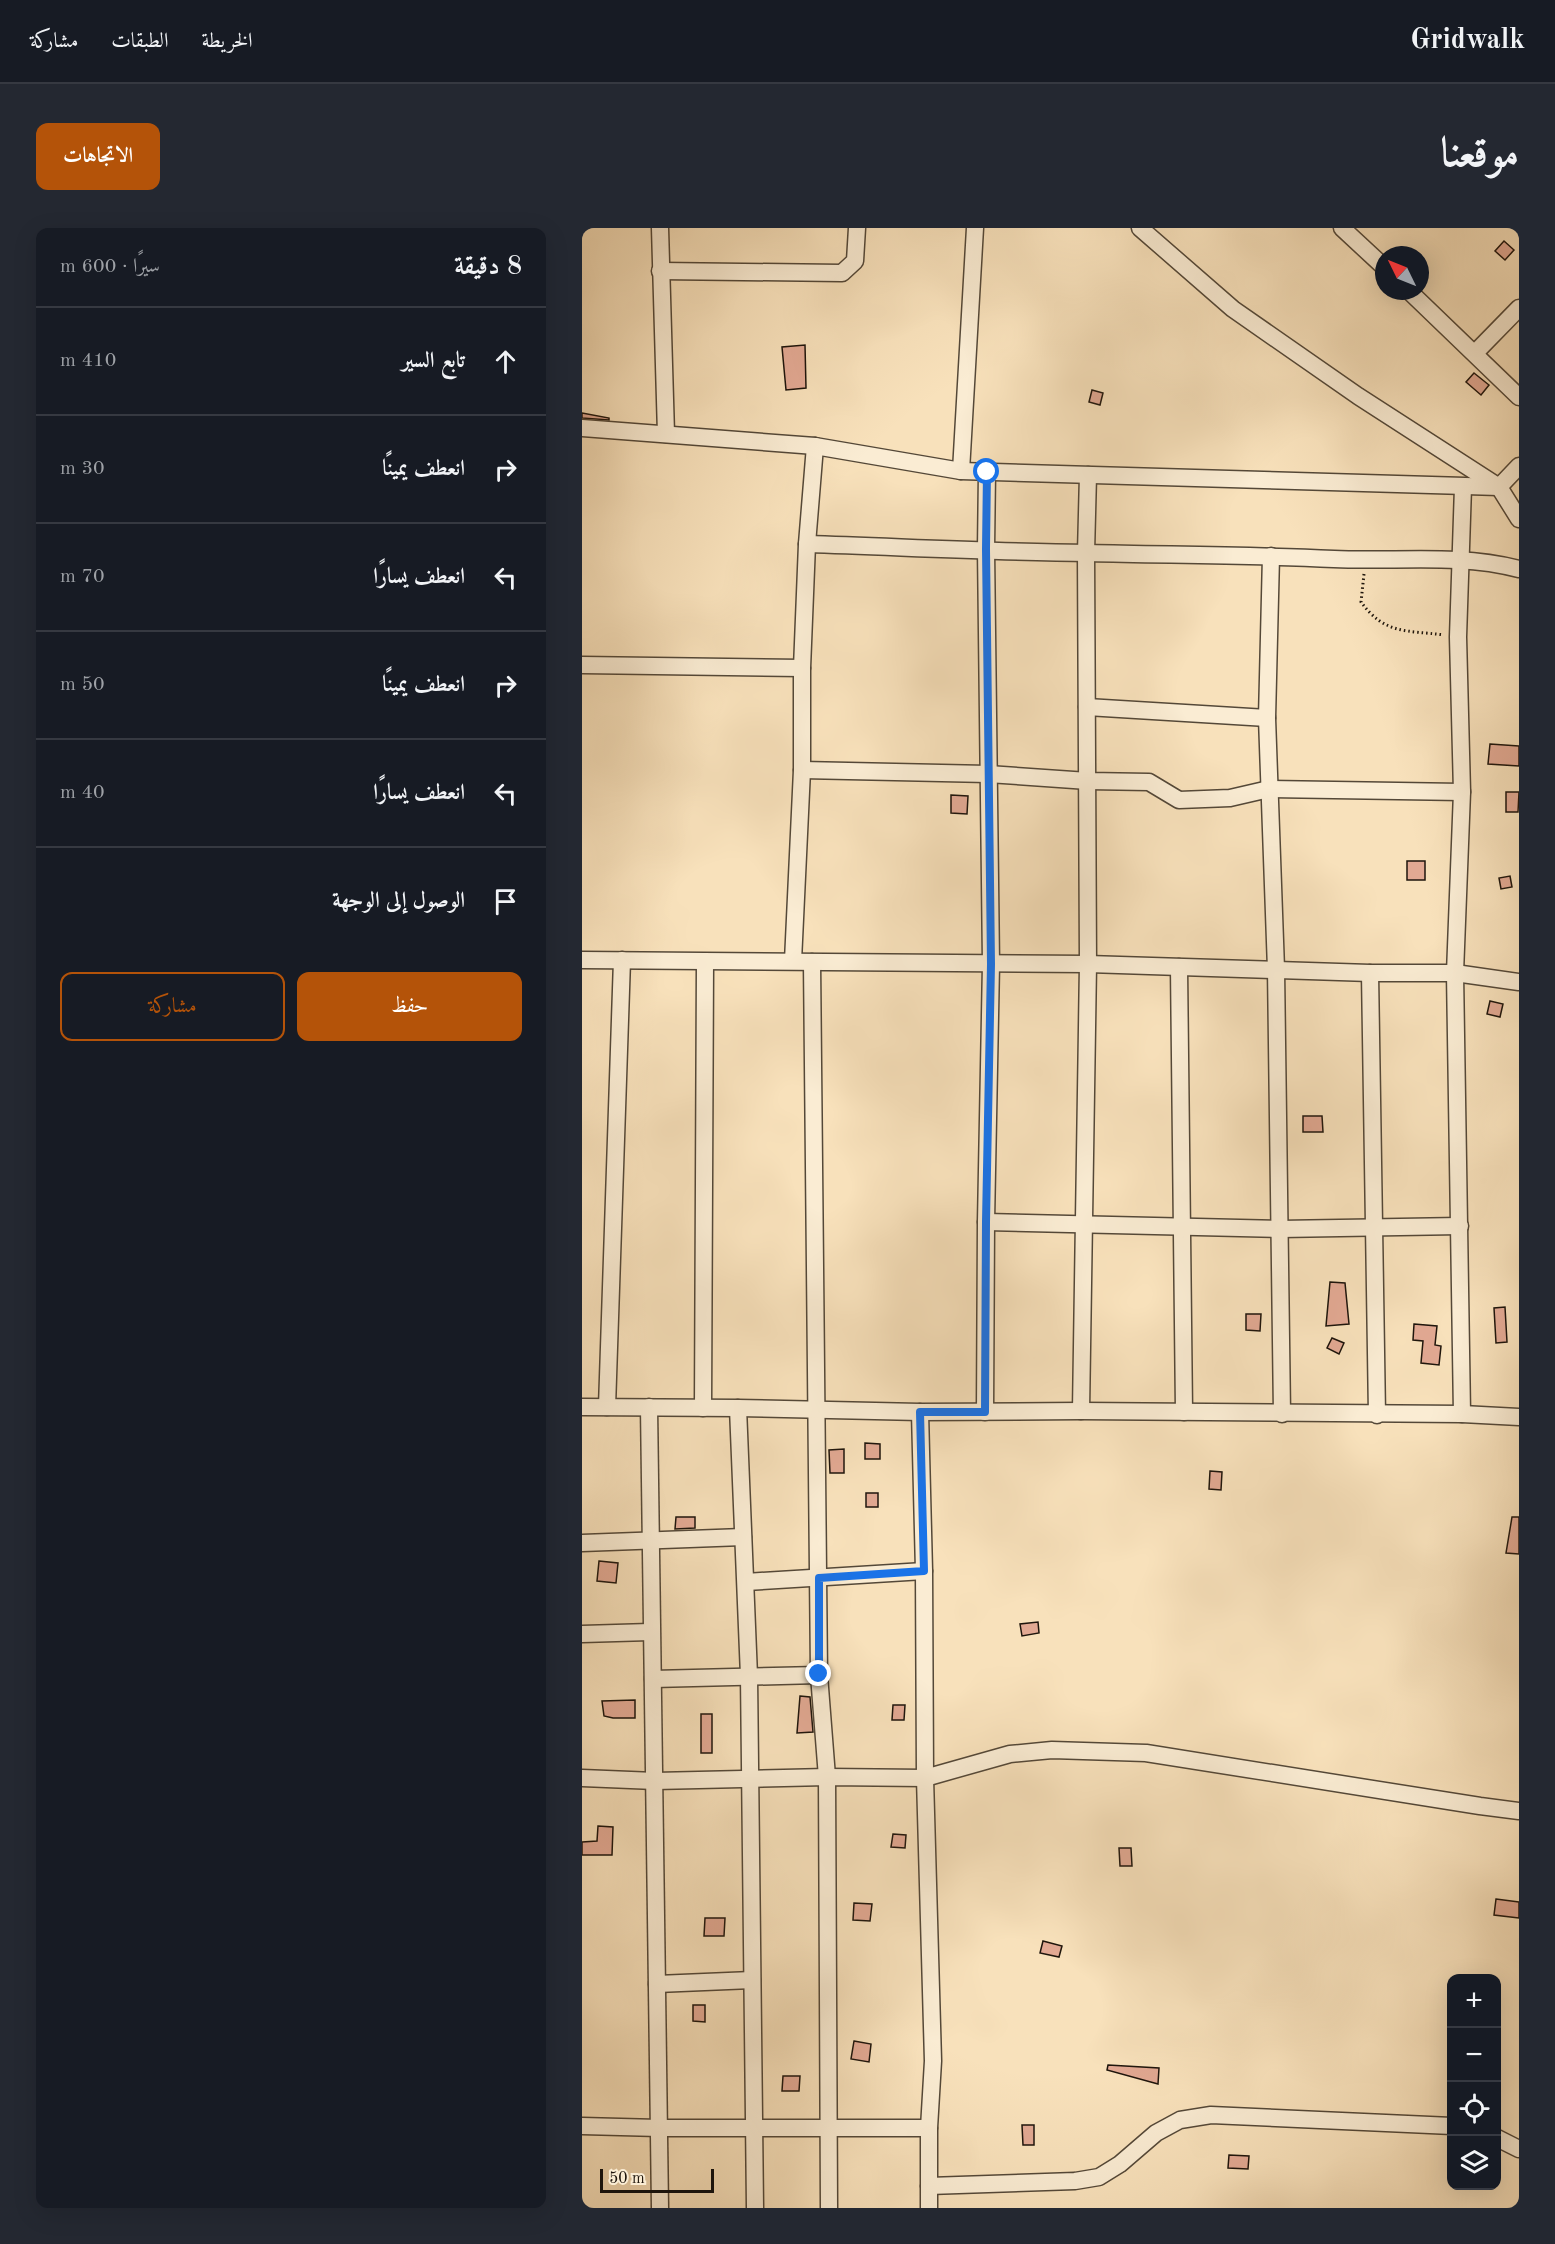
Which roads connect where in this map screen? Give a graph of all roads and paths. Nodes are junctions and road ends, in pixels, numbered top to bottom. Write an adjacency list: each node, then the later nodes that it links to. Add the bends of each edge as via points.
1 (660, 228): 7 (street)
2 (856, 228): 7 (street, via 855,261 842,273)
3 (975, 228): 16 (street)
4 (1140, 228): 20 (street, via 1233,309)
5 (1342, 228): 6 (street)
6 (1375, 259)
7 (660, 271): 13 (street)
8 (1419, 300): 10 (street)
9 (1519, 308): 10 (street)
10 (1475, 353): 11 (street)
11 (1519, 397)
12 (582, 428): 13 (street)
13 (666, 434): 14 (street)
14 (815, 446): 16 (street); 22 (street)
15 (1519, 466): 20 (street)
16 (961, 471): 17 (street)
17 (987, 472): 18 (street); 23 (street)
18 (1088, 475): 19 (street); 24 (street)
19 (1463, 487): 20 (street); 26 (street)
20 (1499, 487): 21 (street)
21 (1519, 519)
22 (807, 544): 23 (street); 31 (street)
23 (986, 549): 24 (street); 35 (street)
24 (1086, 553): 25 (street); 32 (street)
25 (1271, 556): 27 (street); 33 (street)
26 (1460, 560): 27 (street); 28 (street, via 1491,561); 29 (street)
27 (1366, 561): 29 (path, via 1361,602 1372,616 1390,628)
28 (1519, 568)
29 (1458, 637): 38 (street)
30 (582, 664): 31 (street)
31 (802, 668): 34 (street)
32 (1087, 707): 33 (street); 36 (street)
33 (1267, 718): 37 (street)
34 (802, 770): 35 (street); 42 (street)
35 (988, 774): 36 (street); 44 (street)
36 (1088, 781): 37 (street, via 1149,782 1179,800 1230,798); 45 (street)
37 (1269, 789): 38 (street); 47 (street)
38 (1462, 792): 49 (street)
39 (582, 960): 40 (street)
40 (622, 960): 41 (street); 58 (street)
41 (705, 962): 42 (street); 60 (street)
42 (793, 962): 43 (street)
43 (812, 962): 44 (street); 62 (street)
44 (991, 964): 45 (street); 51 (street)
45 (1088, 964): 46 (street); 52 (street)
46 (1179, 967): 47 (street); 53 (street)
47 (1276, 969): 48 (street); 56 (street)
48 (1370, 973): 49 (street); 55 (street)
49 (1455, 973): 50 (street); 54 (street)
50 (1519, 982)
51 (986, 1222): 52 (street); 65 (street)
52 (1084, 1224): 53 (street); 63 (street)
53 (1182, 1226): 56 (street); 66 (street)
54 (1460, 1226): 55 (street); 69 (street)
55 (1374, 1228): 56 (street); 68 (street)
56 (1280, 1229): 67 (street)
57 (582, 1407): 58 (street)
58 (607, 1407): 59 (street)
59 (649, 1407): 60 (street); 72 (street)
60 (703, 1408): 61 (street)
61 (738, 1408): 62 (street); 71 (street)
62 (817, 1410): 64 (street); 75 (street)
63 (1081, 1411): 65 (street); 66 (street)
64 (920, 1412): 65 (street); 74 (street)
65 (985, 1412)
66 (1184, 1412): 67 (street)
67 (1282, 1414): 68 (street)
68 (1377, 1414): 69 (street)
69 (1462, 1414): 70 (street)
70 (1519, 1417)
71 (743, 1537): 72 (street); 76 (street)
72 (651, 1541): 73 (street); 77 (street)
73 (582, 1543)
74 (924, 1571): 75 (street); 85 (street)
75 (819, 1578): 76 (street); 79 (street)
76 (746, 1582): 80 (street)
77 (650, 1632): 78 (street); 81 (street)
78 (582, 1634)
79 (819, 1674): 80 (street); 82 (street)
80 (749, 1676): 81 (street); 84 (street)
81 (653, 1679): 86 (street)
82 (827, 1777): 84 (street); 85 (street); 95 (street)
83 (582, 1778): 86 (street)
84 (751, 1778): 86 (street); 88 (street)
85 (925, 1778): 87 (street, via 1010,1754 1100,1750 1146,1753); 94 (street, via 933,2061)
86 (655, 1781): 89 (street)
87 (1519, 1810)
88 (752, 1980): 89 (street); 92 (street)
89 (657, 1984): 93 (street)
90 (582, 2126): 93 (street)
91 (1447, 2126): 98 (street, via 1211,2115 1180,2120 1156,2133 1098,2177)
92 (753, 2127): 93 (street); 95 (street); 100 (street)
93 (659, 2128): 99 (street)
94 (929, 2128): 95 (street); 98 (street)
95 (828, 2129): 101 (street)
96 (1501, 2140): 97 (street)
97 (1519, 2149)
98 (929, 2186): 102 (street)
99 (660, 2208)
100 (755, 2208)
101 (829, 2208)
102 (929, 2208)

